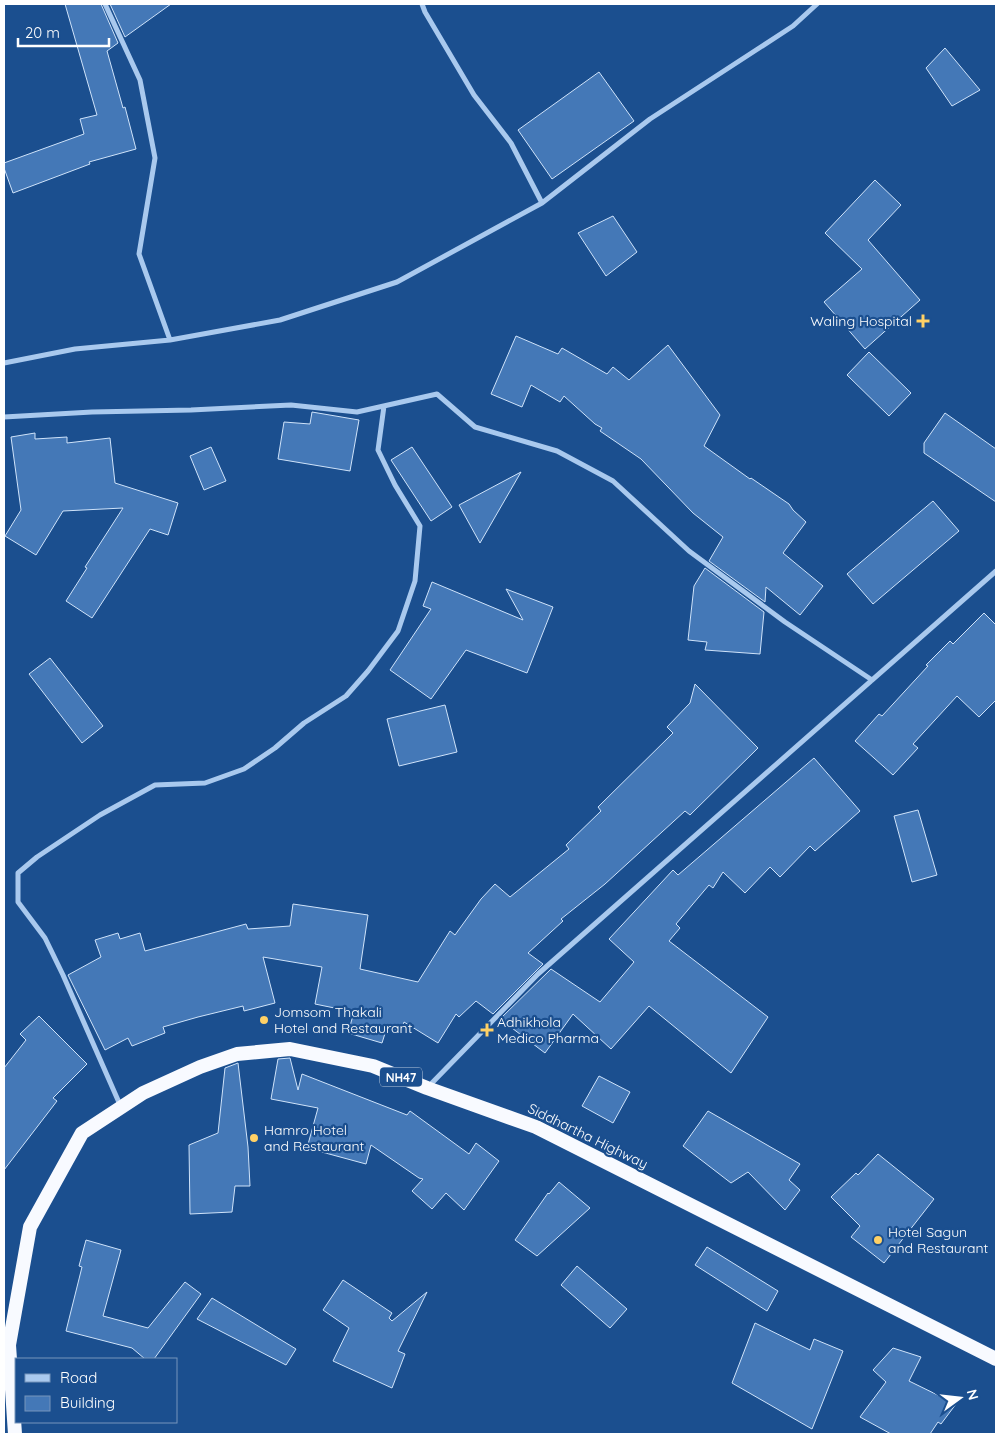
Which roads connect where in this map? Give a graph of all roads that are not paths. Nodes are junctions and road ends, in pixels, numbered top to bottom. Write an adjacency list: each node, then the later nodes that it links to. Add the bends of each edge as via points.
1 (105, 4): 5 (street, via 140,80 155,158 139,254)
2 (422, 4): 4 (street, via 474,95 511,143)
3 (817, 4): 4 (street, via 793,26 650,119)
4 (542, 203): 5 (street, via 397,282 280,320)
5 (170, 340): 6 (street, via 75,349)
6 (4, 363)
7 (384, 406): 8 (street, via 357,412 291,405); 10 (street, via 437,394 475,427 558,451 613,481 688,551); 12 (street, via 378,450 420,526 414,581 398,631 368,672 346,696 304,723 244,770 205,783 155,785 100,815 18,873 18,902 46,938)
8 (4, 417)
9 (996, 571): 10 (street)
10 (872, 680): 11 (street, via 538,974)
11 (426, 1088): 12 (highway, Siddhartha Highway / NH47, via 373,1066 290,1049 237,1054 142,1093); 13 (highway, Siddhartha Highway / NH47, via 536,1127)
12 (121, 1107): 14 (highway, Siddhartha Highway / NH47, via 82,1132 30,1227 9,1345)
13 (996, 1359)
14 (15, 1434)

